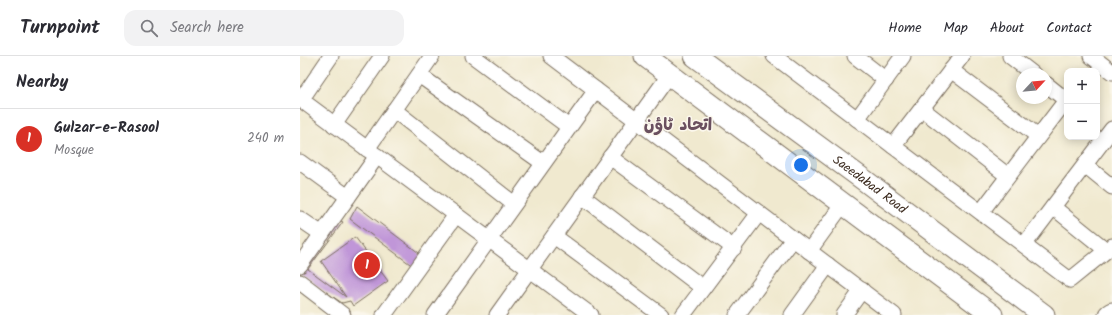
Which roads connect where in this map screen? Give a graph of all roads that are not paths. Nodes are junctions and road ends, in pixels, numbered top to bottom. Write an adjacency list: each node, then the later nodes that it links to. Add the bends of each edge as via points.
1 (331, 56): 23 (street)
2 (382, 56): 29 (street)
3 (432, 56): 18 (street)
4 (473, 56): 30 (street)
5 (550, 56): 21 (street)
6 (645, 56): 17 (street)
7 (695, 56): 77 (street, Saeedabad Road)
8 (774, 56): 27 (street)
9 (855, 56): 19 (street)
10 (903, 56): 19 (street)
11 (962, 56): 15 (street)
12 (1010, 56): 14 (street)
13 (1092, 62): 16 (street)
14 (1025, 68)
15 (951, 70): 25 (street); 32 (street)
16 (1112, 72)
17 (670, 74): 28 (street); 44 (street)
18 (419, 75): 26 (street); 37 (street)
19 (886, 80): 27 (street)
20 (1052, 88): 22 (street)
21 (596, 90): 28 (street); 30 (street)
22 (1064, 97)
23 (300, 99): 29 (street)
24 (1064, 103): 32 (street)
25 (922, 109): 33 (street); 39 (street)
26 (394, 110): 34 (street); 43 (street)
27 (857, 119): 33 (street)
28 (636, 121): 35 (street); 47 (street)
29 (334, 125): 34 (street)
30 (569, 127): 37 (street)
31 (1112, 129): 38 (street)
32 (1038, 136): 39 (street)
33 (893, 146): 46 (street)
34 (372, 152): 42 (street); 48 (street)
35 (610, 157): 41 (street); 55 (street)
36 (300, 162): 42 (street)
37 (543, 163): 43 (street)
38 (1085, 165): 40 (street); 45 (street)
39 (1008, 176): 46 (street)
40 (1112, 187)
41 (582, 196): 51 (street); 62 (street)
42 (348, 197): 50 (street)
43 (514, 204): 52 (street)
44 (843, 204): 57 (street); 76 (street)
45 (1053, 207): 54 (street); 56 (street)
46 (981, 212): 54 (street)
47 (759, 213): 53 (street); 55 (street)
48 (456, 215): 52 (street); 66 (street)
49 (300, 219): 50 (street)
50 (322, 234): 58 (street)
51 (554, 236): 60 (street); 70 (street)
52 (489, 239): 60 (street); 67 (street)
53 (793, 239): 57 (street); 72 (street)
54 (1024, 245): 56 (street, via 1070,280)
55 (734, 248): 62 (street)
56 (1109, 248)
57 (809, 251): 59 (street)
58 (300, 265)
59 (828, 265): 63 (street); 73 (street)
60 (530, 270): 68 (street); 69 (street)
61 (300, 282): 65 (street)
62 (703, 288): 71 (street)
63 (862, 290): 74 (street); 75 (street)
64 (1112, 313): 78 (street)
65 (343, 315)
66 (384, 315)
67 (435, 315)
68 (497, 315)
69 (590, 315)
70 (661, 315)
71 (683, 315)
72 (737, 315)
73 (792, 315)
74 (844, 315)
75 (894, 315)
76 (992, 315)
77 (1044, 315)
78 (1110, 315)

